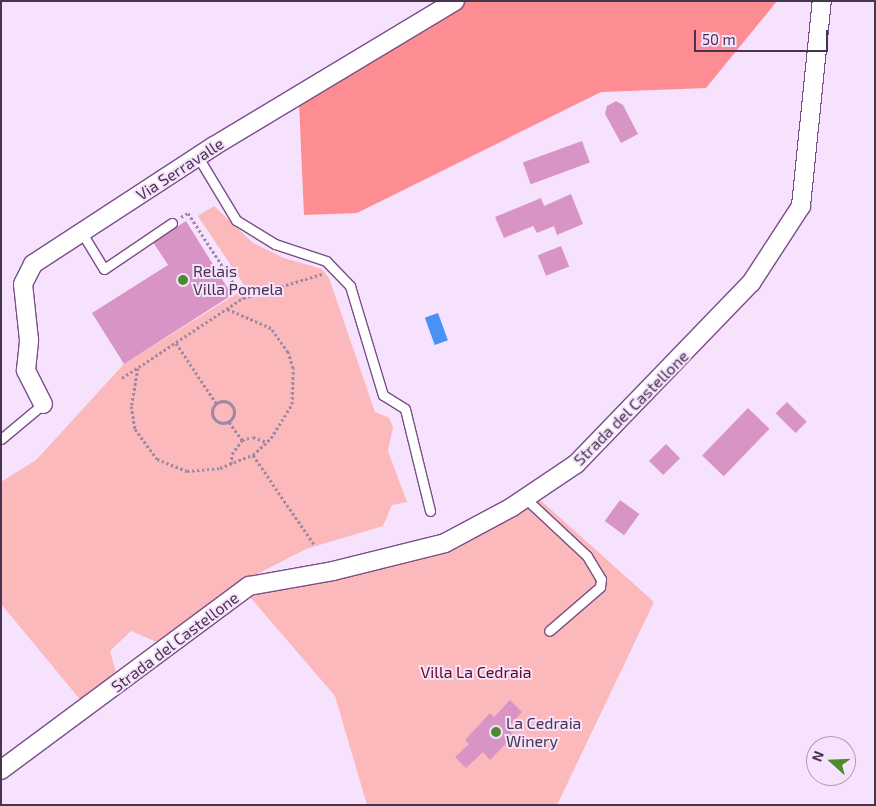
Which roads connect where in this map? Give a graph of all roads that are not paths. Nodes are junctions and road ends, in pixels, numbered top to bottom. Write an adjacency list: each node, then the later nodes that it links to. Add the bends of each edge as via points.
1 (455, 1): 3 (street, Via Serravalle)
2 (822, 1): 8 (street, Strada del Castellone, via 801,206 751,283 650,391 576,464)
3 (198, 157): 5 (street, Via Serravalle); 9 (lane, via 236,220 275,244 326,261 350,286 383,395 405,409)
4 (172, 223): 5 (lane, via 104,269)
5 (82, 233): 6 (street, Via Serravalle, via 34,264 23,284 28,340 26,370)
6 (43, 404): 7 (lane)
7 (1, 439)
8 (526, 498): 10 (lane, via 587,556 601,579 600,587); 11 (street, Strada del Castellone, via 445,543 333,572 249,586)
9 (430, 511)
10 (549, 630)
11 (1, 770)

